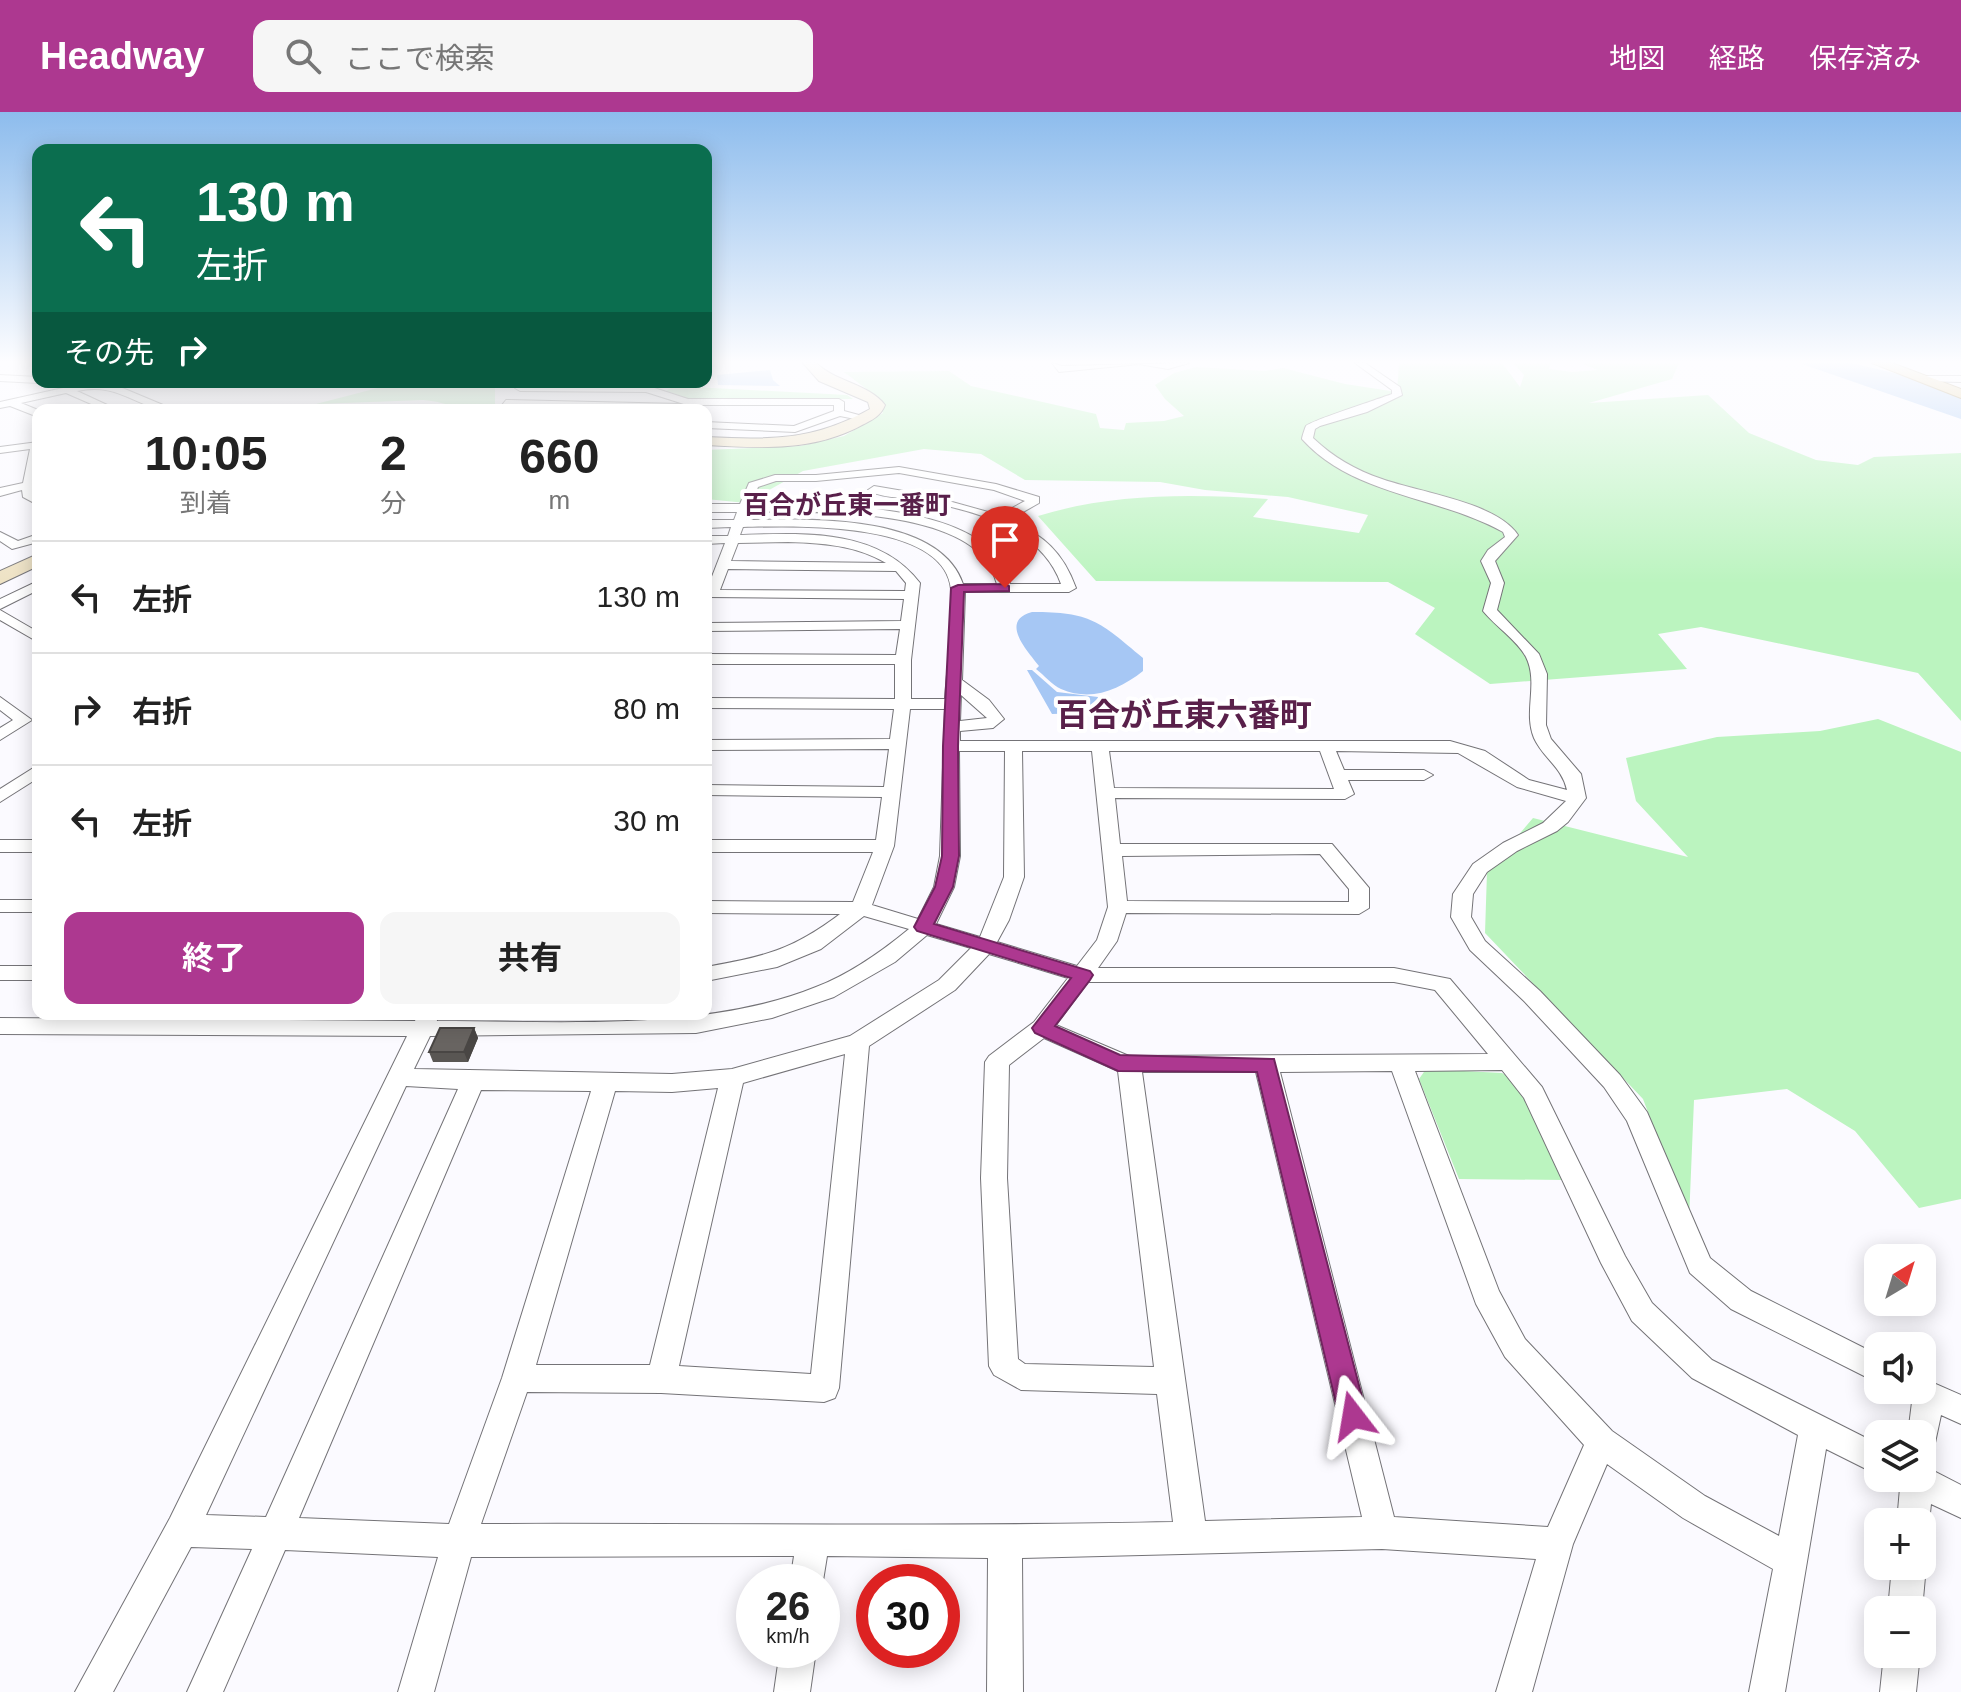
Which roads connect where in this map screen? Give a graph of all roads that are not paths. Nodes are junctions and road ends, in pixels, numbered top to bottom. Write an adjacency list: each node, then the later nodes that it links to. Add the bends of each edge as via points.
1 (826, 437): 3 (street, via 804,442)
2 (1308, 437): 59 (street, via 1316,449 1350,470 1460,506 1508,529 1508,542 1488,561 1500,587 1490,611 1532,654 1539,674 1538,725 1543,740 1572,774)
3 (712, 441)
4 (32, 446): 5 (street)
5 (0, 450)
6 (883, 472): 7 (street); 9 (street); 15 (street, via 954,477 1035,500)
7 (816, 478): 12 (street, via 775,478 753,485); 13 (street)
8 (32, 484): 10 (street)
9 (874, 490): 14 (street); 15 (street, via 934,499)
10 (0, 492)
11 (712, 508): 12 (street)
12 (744, 508): 13 (street); 17 (street)
13 (806, 508): 14 (street)
14 (862, 511): 30 (street, via 950,532 989,555)
15 (999, 520): 30 (street, via 1044,546 1061,564 1069,588)
16 (712, 524): 17 (street)
17 (737, 524): 21 (street); 22 (street, via 846,526)
18 (0, 536): 19 (street, via 17,546)
19 (32, 540)
20 (712, 540): 21 (street)
21 (732, 540): 23 (street, via 830,541); 25 (street)
22 (913, 542): 23 (street); 29 (street, via 950,567)
23 (883, 553): 26 (street)
24 (32, 562): 27 (street)
25 (722, 565): 26 (street); 31 (street, via 712,594)
26 (901, 567): 31 (street, via 913,583)
27 (0, 578)
28 (32, 588): 32 (street)
29 (958, 588): 30 (street); 39 (street)
30 (1005, 588)
31 (910, 595): 34 (street)
32 (0, 605)
33 (0, 614): 36 (street)
34 (907, 625): 35 (street); 38 (street)
35 (712, 627)
36 (32, 634)
37 (712, 659): 38 (street)
38 (903, 660): 42 (street)
39 (954, 682): 43 (street); 45 (street, via 996,719)
40 (0, 702): 44 (street, via 24,720)
41 (712, 703): 42 (street)
42 (903, 703): 43 (street); 46 (street)
43 (953, 704): 45 (street)
44 (0, 735)
45 (952, 736): 49 (street); 70 (street, via 950,856 944,887)
46 (897, 744): 48 (street); 56 (street)
47 (1100, 744): 49 (street); 50 (street); 57 (street)
48 (712, 745)
49 (1013, 745): 71 (street, via 1014,877)
50 (1326, 746): 52 (street); 59 (street, via 1467,748 1516,780)
51 (32, 774): 58 (street)
52 (1338, 775): 53 (street); 57 (street, via 1345,794)
53 (1424, 775)
54 (712, 790): 56 (street)
55 (32, 792): 58 (street)
56 (891, 792): 63 (street)
57 (1103, 793): 64 (street)
58 (4, 794)
59 (1577, 798): 88 (street, via 1550,827 1480,868 1463,894 1461,917 1477,945 1552,1017 1630,1106 1700,1265 1741,1300)
60 (0, 846): 61 (street)
61 (32, 846)
62 (712, 846): 63 (street)
63 (885, 846): 69 (street)
64 (1112, 850): 68 (street); 68 (street, via 1325,848 1359,888 1359,908)
65 (0, 906): 66 (street)
66 (32, 906)
67 (712, 907): 69 (street)
68 (1118, 907): 75 (street, via 1107,941)
69 (861, 908): 70 (street); 74 (street, via 814,944 769,962)
70 (924, 927): 71 (street); 76 (street, via 866,972 826,992 772,1010 696,1025 528,1029)
71 (985, 946): 75 (street); 79 (street, via 947,985)
72 (0, 973): 73 (street)
73 (32, 973)
74 (712, 973)
75 (1083, 975): 78 (street); 80 (street, via 1394,975 1442,984)
76 (425, 1021): 77 (street); 84 (street)
77 (0, 1026)
78 (1042, 1028): 81 (street); 91 (street, via 997,1062 994,1178 1004,1366 1021,1377)
79 (858, 1042): 85 (street); 90 (street, via 824,1388)
80 (1508, 1062): 83 (street); 94 (street, via 1534,1093 1642,1312 1702,1369)
81 (1129, 1064): 82 (street); 91 (street)
82 (1266, 1064): 83 (street); 100 (street)
83 (1401, 1064): 95 (street, via 1486,1295 1515,1348)
84 (398, 1077): 86 (street); 99 (street)
85 (732, 1078): 87 (street); 90 (street)
86 (473, 1081): 87 (street); 101 (street)
87 (605, 1083): 89 (street)
88 (1864, 1363)
89 (517, 1378): 90 (street); 104 (street)
90 (661, 1379)
91 (1169, 1381): 102 (street)
92 (1936, 1399): 93 (street)
93 (1961, 1410)
94 (1815, 1427): 96 (street); 107 (street)
95 (1601, 1441): 106 (street); 107 (street, via 1694,1507)
96 (1864, 1453)
97 (1936, 1490): 98 (street)
98 (1961, 1502)
99 (182, 1530): 101 (street); 111 (street)
100 (1382, 1533): 102 (street); 106 (street)
101 (277, 1534): 104 (street); 112 (street)
102 (1191, 1536): 105 (street)
103 (813, 1539): 104 (street); 105 (street); 108 (street)
104 (459, 1541): 113 (street)
105 (1005, 1542): 115 (street)
106 (1557, 1544): 116 (street)
107 (1790, 1560): 117 (street)
108 (810, 1564)
109 (795, 1668): 114 (street)
110 (1901, 1668): 118 (street)
111 (93, 1692)
112 (205, 1692)
113 (416, 1692)
114 (792, 1692)
115 (1005, 1692)
116 (1514, 1692)
117 (1767, 1692)
118 (1898, 1692)

